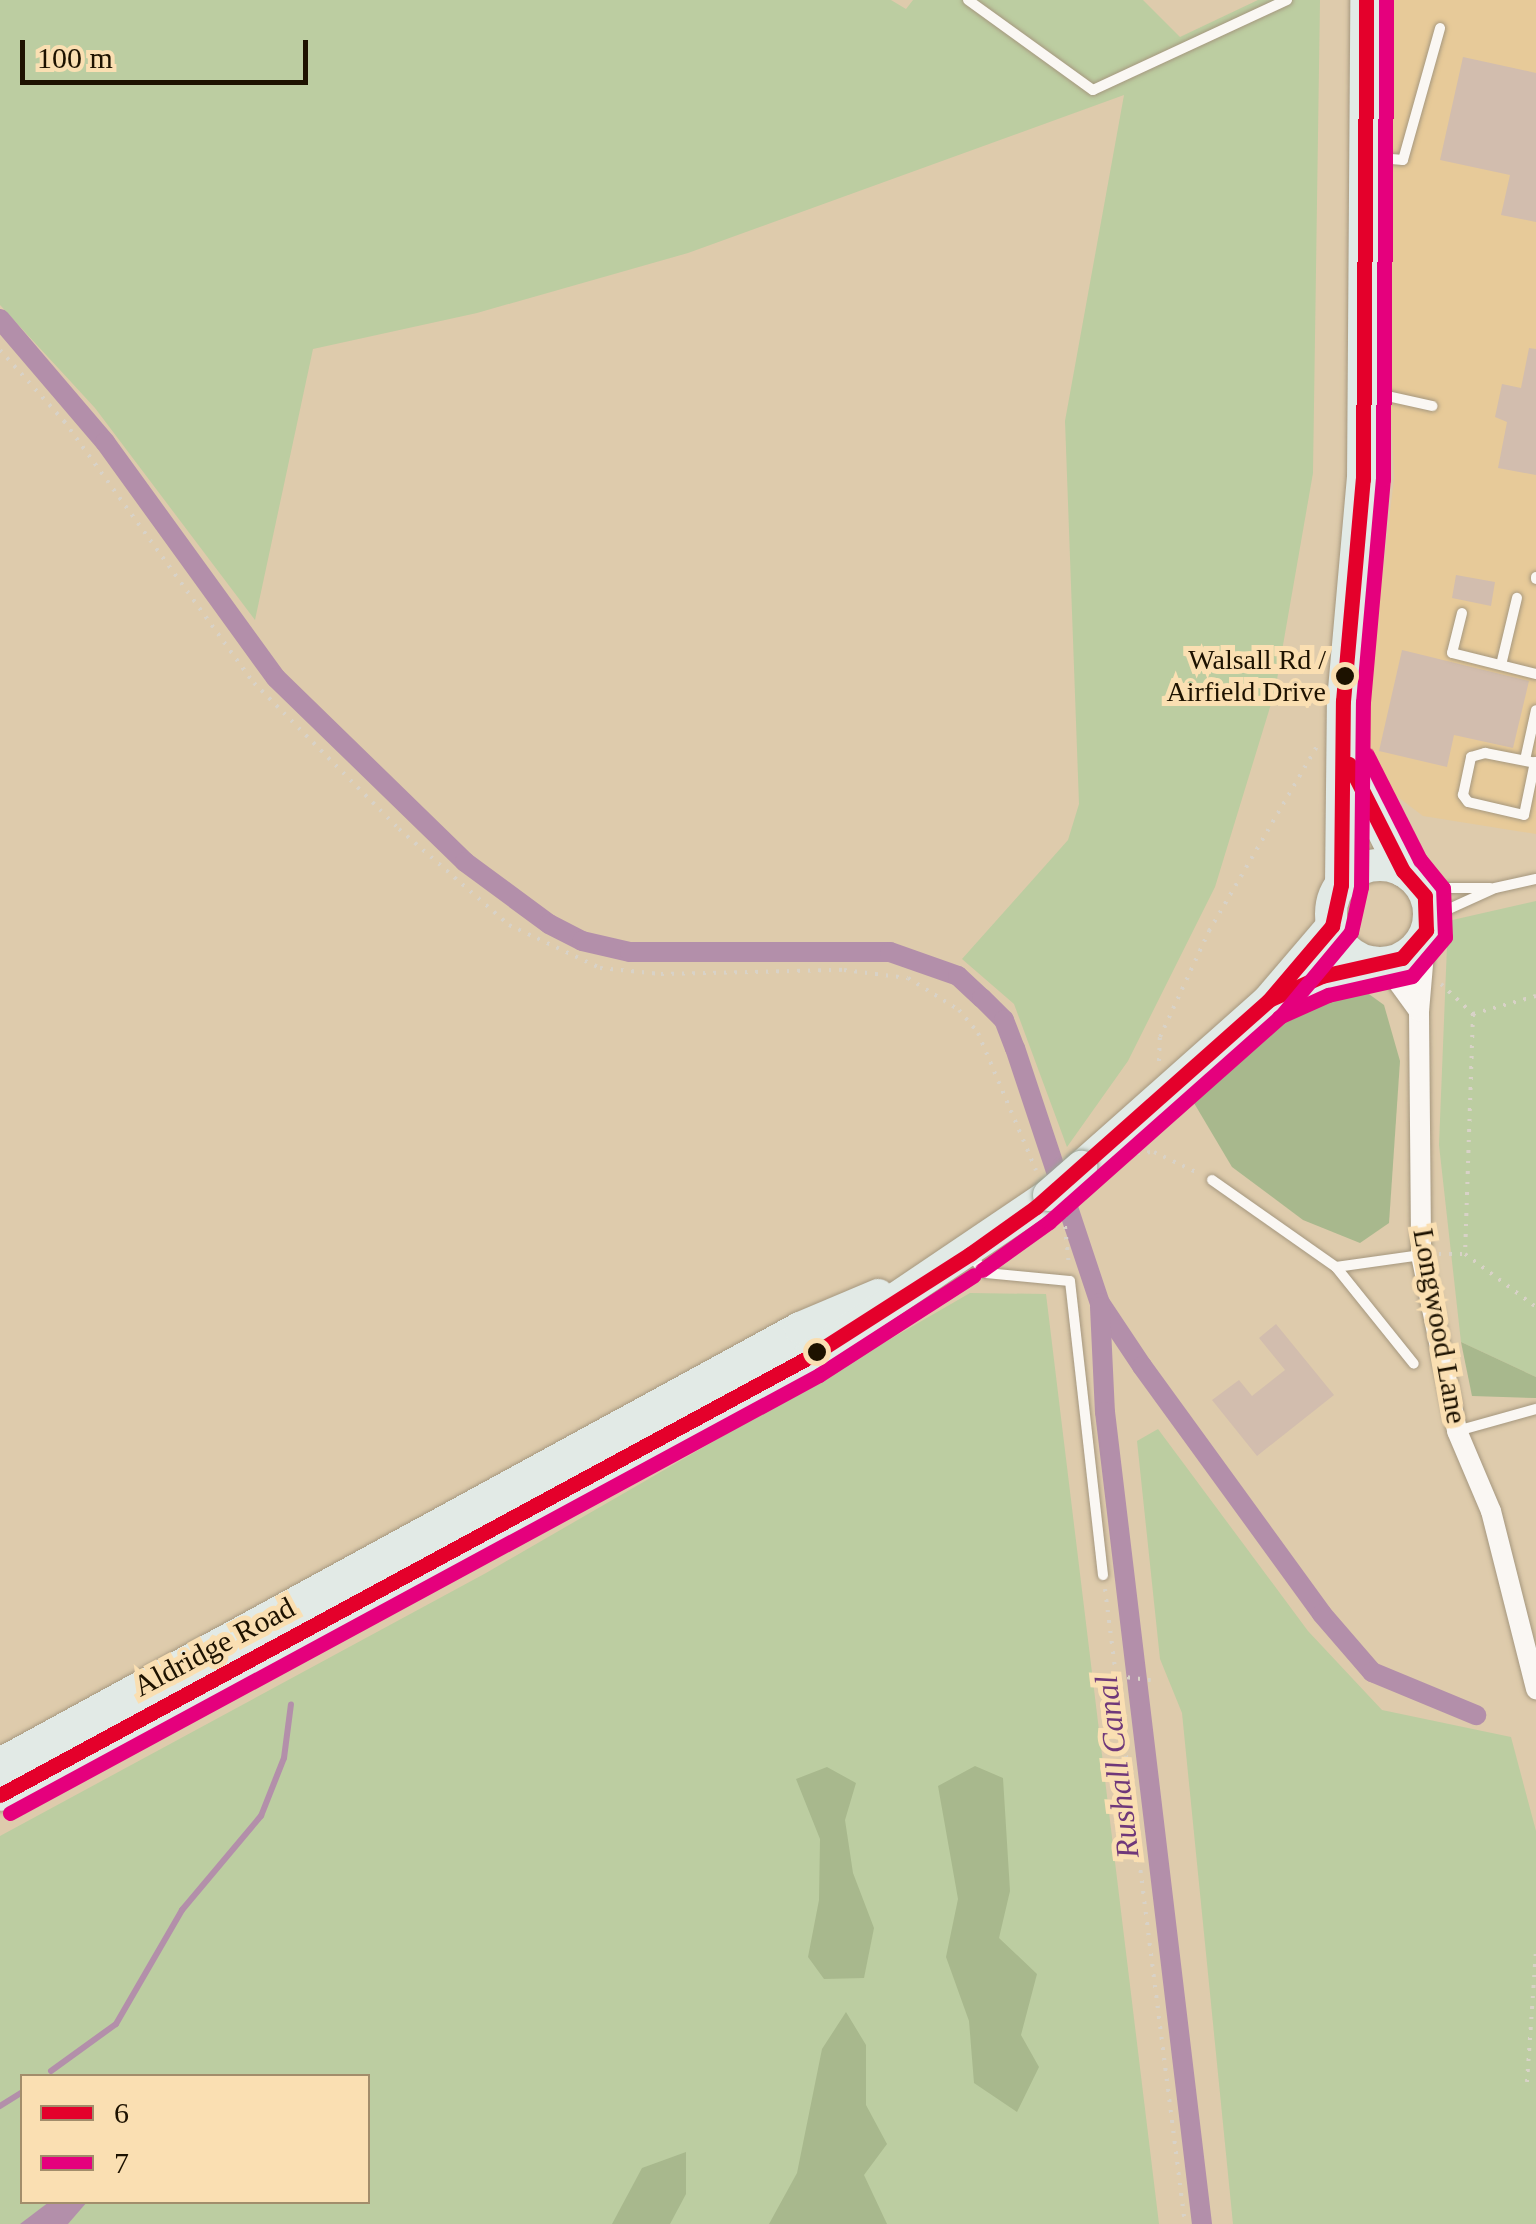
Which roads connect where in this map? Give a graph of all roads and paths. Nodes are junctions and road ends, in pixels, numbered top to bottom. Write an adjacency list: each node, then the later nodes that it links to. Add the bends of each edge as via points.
1 (968, 0): 2 (lane, via 1093,90)
2 (1287, 0)
3 (1366, 0): 5 (main road)
4 (1440, 28): 5 (lane, via 1403,160)
5 (1363, 157): 7 (main road)
6 (0, 350): 30 (path, via 64,422 254,683 398,829 508,925 600,968 661,974 844,970 908,978 959,1010 978,1033)
7 (1363, 391): 8 (lane); 14 (main road)
8 (1432, 406)
9 (1517, 598): 11 (lane)
10 (1462, 613): 11 (lane, via 1452,653)
11 (1501, 665): 12 (lane)
12 (1536, 674)
13 (1536, 710): 15 (lane)
14 (1334, 746): 17 (main road); 19 (main road); 27 (path, via 1192,966 1160,1036)
15 (1532, 762): 15 (lane, via 1472,757 1463,795 1468,802 1524,815)
16 (1536, 879): 18 (lane)
17 (1340, 885): 19 (main road, via 1372,866); 20 (main road)
18 (1495, 888): 19 (lane); 19 (lane)
19 (1420, 902): 21 (main road, via 1412,952); 22 (street, Longwood Lane)
20 (1332, 926): 21 (main road, via 1349,952); 24 (main road, Aldridge Road)
21 (1379, 963): 24 (main road, Aldridge Road); 25 (street)
22 (1423, 966): 25 (street, Longwood Lane); 26 (path)
23 (1536, 996): 26 (path)
24 (1268, 1001): 27 (main road, Aldridge Road)
25 (1419, 1011): 31 (street, Longwood Lane)
26 (1473, 1014): 35 (path, via 1464,1254)
27 (1156, 1101): 30 (main road, Aldridge Road, bridge)
28 (1123, 1153): 29 (path, via 1154,1152)
29 (1212, 1180): 33 (lane)
30 (1051, 1192): 32 (main road, Aldridge Road); 34 (path, via 1064,1216)
31 (1421, 1254): 33 (lane); 38 (street, Longwood Lane)
32 (966, 1256): 34 (lane, via 986,1272); 43 (main road, Aldridge Road, via 800,1328)
33 (1336, 1267): 36 (lane)
34 (1070, 1281): 39 (lane)
35 (1536, 1307)
36 (1414, 1364)
37 (1536, 1409): 38 (lane)
38 (1457, 1431): 42 (street, Longwood Lane, via 1491,1511)
39 (1103, 1575): 40 (path)
40 (1118, 1676): 41 (path); 48 (path)
41 (1151, 1680)
42 (1536, 1688)
43 (109, 1720): 44 (main road, Aldridge Road); 45 (main road, Aldridge Road)
44 (0, 1764)
45 (0, 1795)
46 (1536, 1950): 47 (path)
47 (1527, 2082)
48 (1185, 2224)

